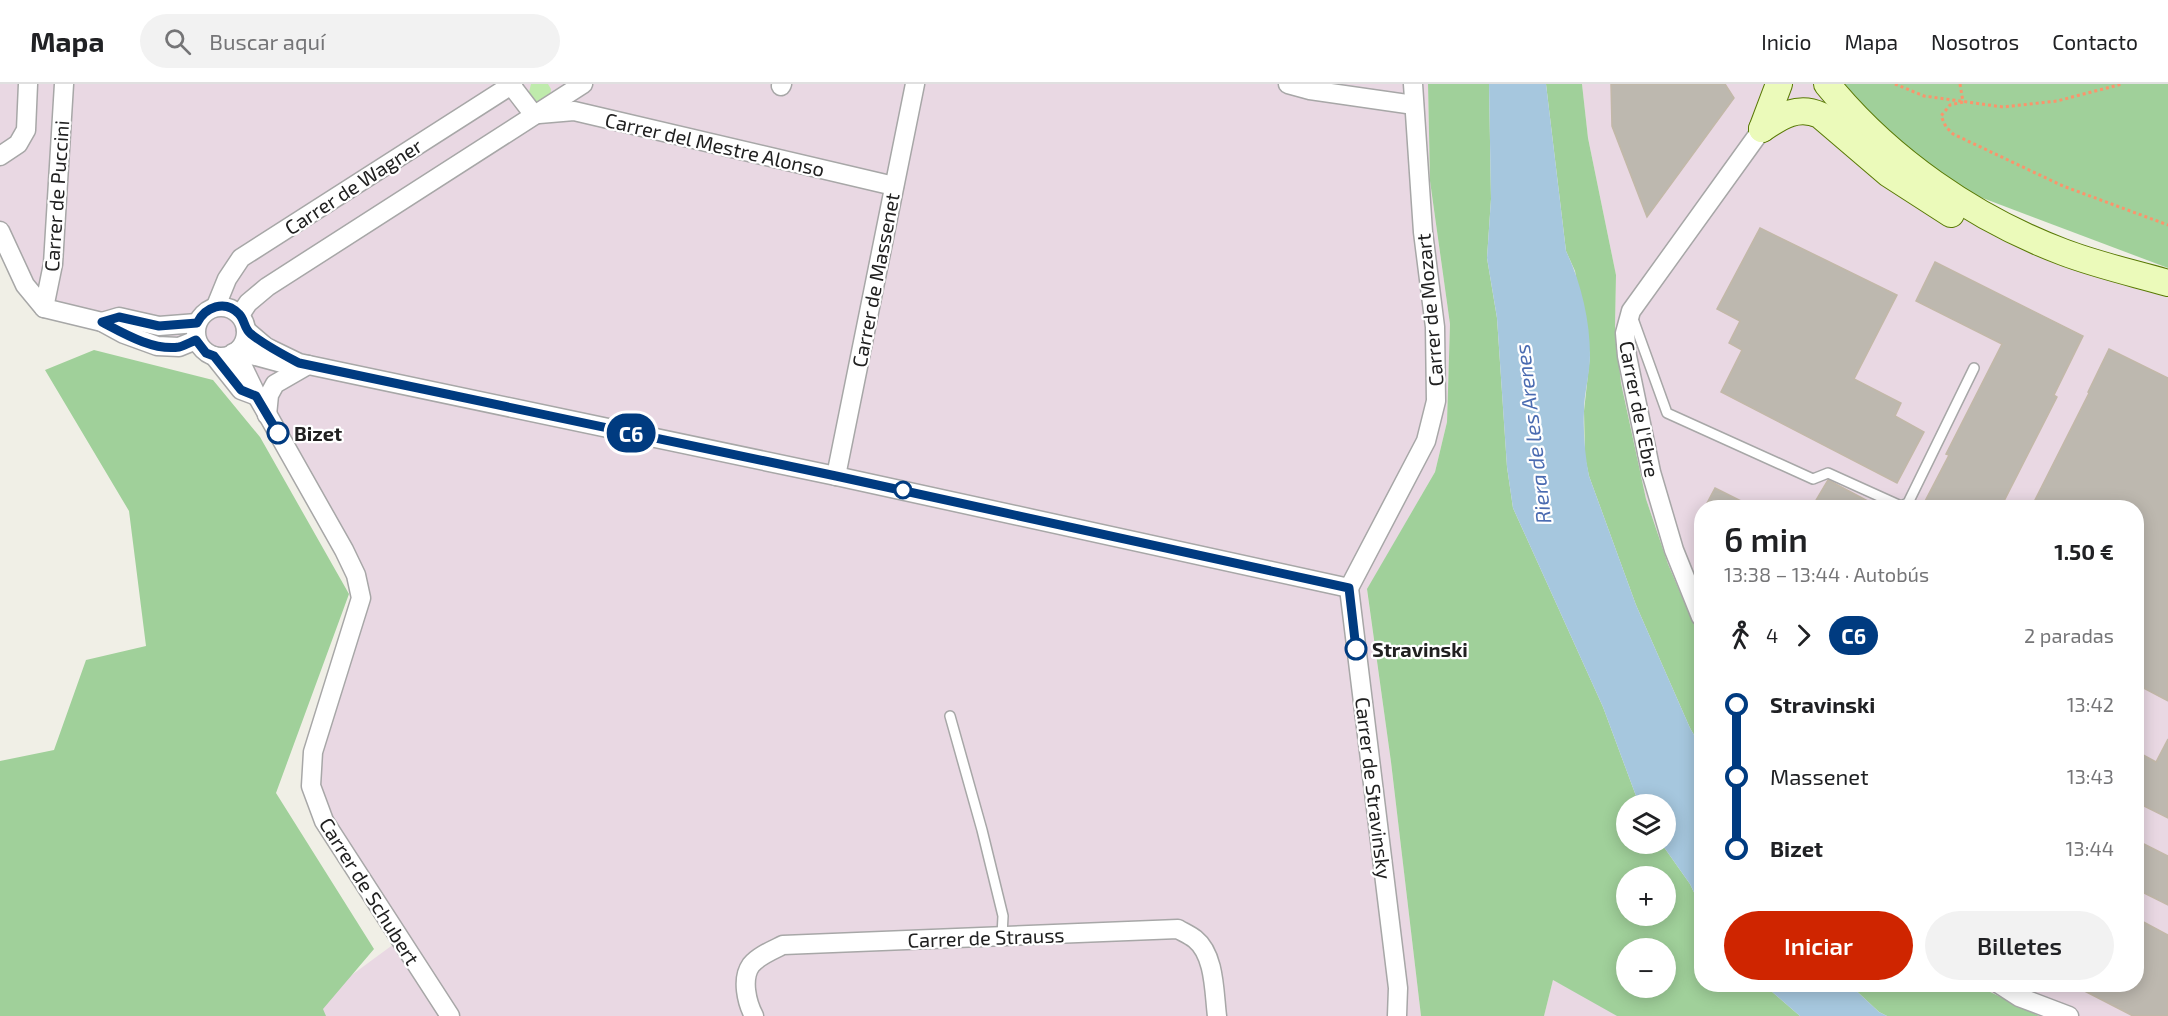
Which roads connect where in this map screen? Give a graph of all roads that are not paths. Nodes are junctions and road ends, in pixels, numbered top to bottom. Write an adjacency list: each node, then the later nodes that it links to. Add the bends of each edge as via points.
1 (28, 84): 13 (street, Carrer de Puccini, via 26,130 18,144)
2 (64, 84): 19 (street, Carrer de Puccini, via 53,264)
3 (915, 84): 14 (street, Carrer de Massenet)
4 (1288, 84): 10 (street)
5 (1413, 84): 10 (street, Carrer de Mozart)
6 (1779, 84): 12 (main road)
7 (1827, 84): 16 (main road, via 1884,143 1943,189 2019,233)
8 (512, 85): 11 (street, Carrer de Wagner); 18 (street, Carrer de Wagner, via 241,258 226,279)
9 (572, 87): 11 (street, Carrer de Wagner)
10 (1414, 105): 32 (street, Carrer de Mozart, via 1435,327 1436,400 1426,441)
11 (534, 115): 14 (street, Carrer del Mestre Alonso, via 574,111); 21 (street, Carrer de Wagner, via 267,287 248,303)
12 (1762, 129): 16 (main road, via 1789,113 1809,110 1889,174 1969,224 2031,252); 20 (street, Carrer de l'Ebre)
13 (0, 156)
14 (894, 186): 29 (street, Carrer de Massenet)
15 (0, 231): 19 (street, via 25,285)
16 (2091, 261): 17 (main road)
17 (2168, 283)
18 (216, 306): 21 (street, via 225,306); 22 (street, via 201,315)
19 (44, 308): 22 (street, via 102,322 158,346 179,347)
20 (1630, 311): 30 (lane, via 1667,413 1813,479 1828,473); 33 (street, Carrer de l'Ebre, via 1625,333 1627,356 1651,472 1674,550)
21 (243, 322): 23 (street, via 245,338); 25 (street, via 266,346)
22 (197, 331): 24 (street, via 206,353)
23 (235, 352): 24 (street); 25 (street, via 285,364); 27 (street, Carrer de Schubert)
24 (214, 356): 27 (street, Carrer de Schubert, via 241,390)
25 (303, 364): 28 (street, via 275,384 269,395); 29 (street)
26 (1974, 368): 31 (lane)
27 (256, 396): 28 (street, Carrer de Schubert)
28 (267, 415): 38 (street, Carrer de Schubert, via 352,567 361,598 313,752 311,786 324,821)
29 (836, 476): 32 (street)
30 (1888, 500)
31 (1909, 500)
32 (1349, 588): 36 (street, Carrer de Stravinsky)
33 (1694, 600)
34 (950, 716): 35 (lane, via 1003,916)
35 (1002, 936): 39 (street, Carrer de Strauss, via 783,945 751,965 746,981); 40 (street, Carrer de Strauss, via 1178,930 1195,939 1204,951 1210,965)
36 (1398, 988): 41 (street, Carrer de Stravinsky); 42 (street, Carrer de Stravinsky)
37 (2011, 992): 43 (street)
38 (450, 1016)
39 (754, 1016)
40 (1217, 1016)
41 (1397, 1016)
42 (1408, 1016)
43 (2069, 1016)

